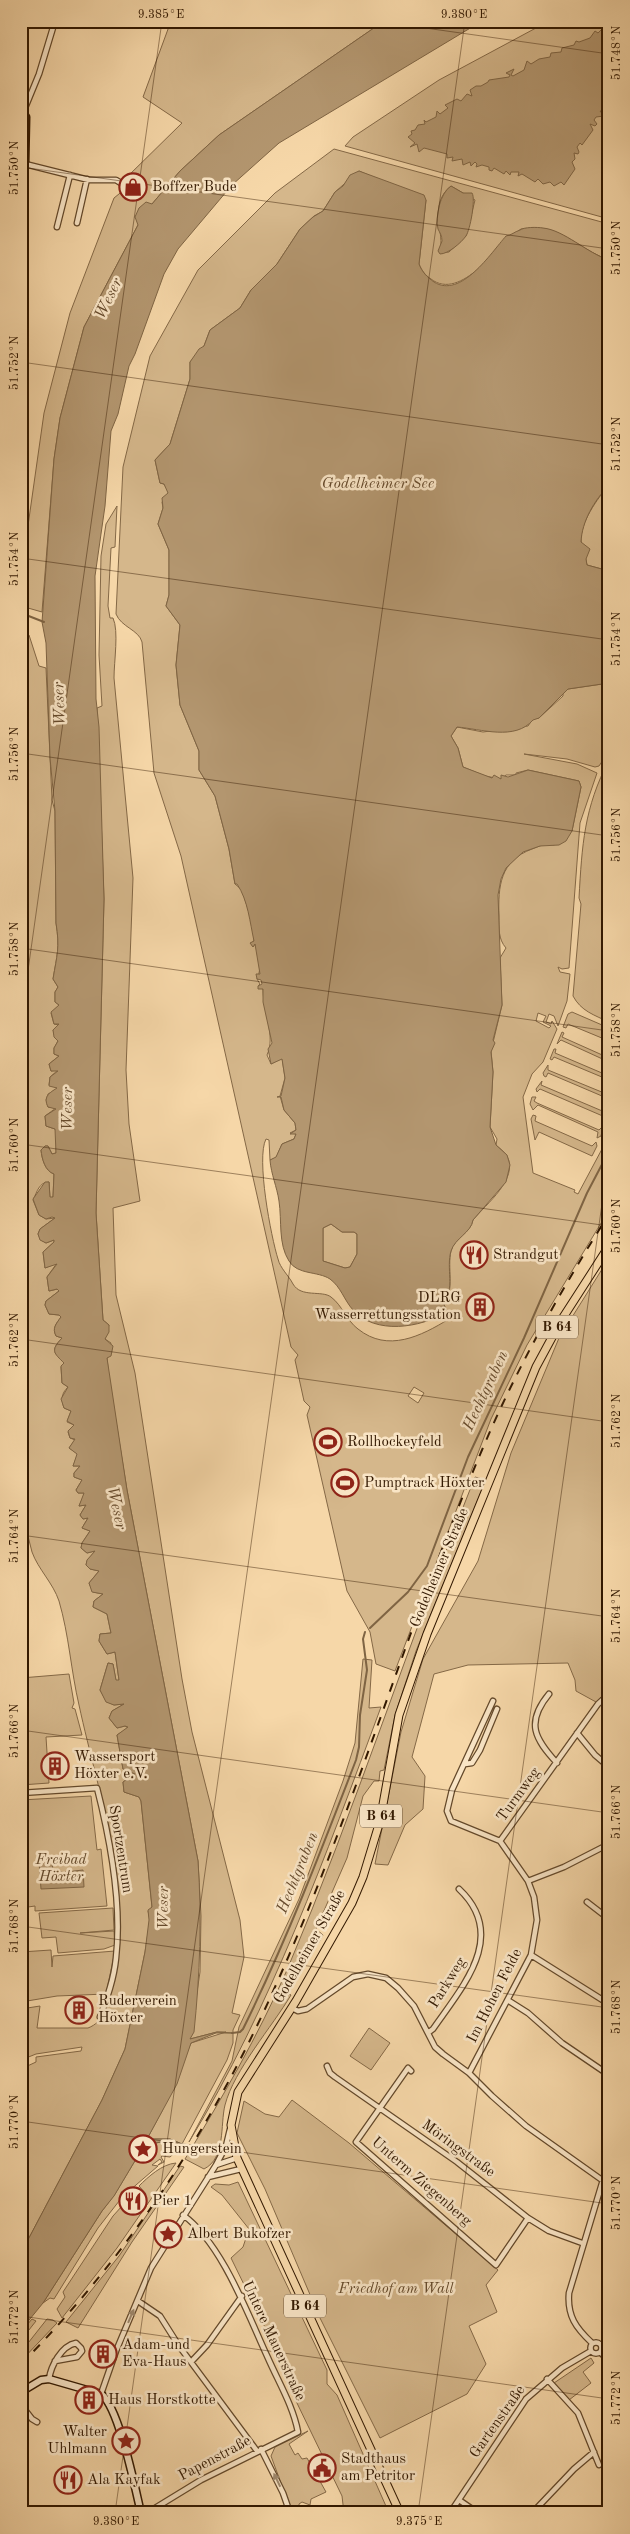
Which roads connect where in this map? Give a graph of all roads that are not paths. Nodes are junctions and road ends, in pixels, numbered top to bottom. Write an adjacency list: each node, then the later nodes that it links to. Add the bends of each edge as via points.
1 (55, 21): 2 (street)
2 (23, 114): 3 (main road)
3 (25, 164): 4 (street); 7 (main road)
4 (70, 175): 5 (street); 9 (street)
5 (87, 179): 6 (street, via 116,180); 8 (street)
6 (124, 186)
7 (21, 202)
8 (77, 223)
9 (57, 227)
10 (609, 1246): 29 (main road, Godelheimer Straße / B 64, via 562,1319 536,1367 411,1676 399,1715 380,1821 363,1877 336,1934)
11 (549, 1694): 16 (street, Turmweg, via 537,1712 534,1728 544,1749)
12 (609, 1694): 15 (street, Turmweg)
13 (493, 1701): 17 (street)
14 (497, 1709): 17 (street, via 480,1750 472,1763)
15 (578, 1733): 16 (street, Turmweg); 18 (street)
16 (557, 1763): 20 (street, Turmweg)
17 (465, 1764): 20 (street, via 452,1790 448,1816)
18 (609, 1767)
19 (21, 1793): 30 (street, Sportzentrum, via 97,1788 107,1830 117,1928 113,1975)
20 (500, 1841): 22 (street, Im Hohen Felde)
21 (609, 1844): 22 (street)
22 (528, 1881): 26 (street, Im Hohen Felde, via 537,1920)
23 (459, 1889): 31 (street, Parkweg, via 480,1927 480,1948 473,1970)
24 (587, 1902): 25 (street)
25 (609, 1919)
26 (531, 1955): 27 (street, Im Hohen Felde); 28 (street)
27 (509, 2001): 34 (street, Im Hohen Felde); 35 (street)
28 (609, 2004)
29 (292, 2008): 31 (street, via 298,2011 307,2009 353,1977 378,1975 398,1988 414,2006); 37 (main road, Godelheimer Straße / B 64, via 238,2092)
30 (100, 2017)
31 (429, 2032): 34 (street, via 435,2047)
32 (327, 2066): 36 (street, Möringstraße, via 330,2073)
33 (411, 2071): 36 (street, Unterm Ziegenberg, via 408,2068)
34 (469, 2073): 43 (street, via 508,2111)
35 (609, 2075)
36 (380, 2109): 46 (street, Möringstraße, via 457,2162); 46 (street, Unterm Ziegenberg, via 356,2142 496,2266)
37 (231, 2125): 38 (main road, Godelheimer Straße / B 64); 40 (street, via 226,2146)
38 (237, 2158): 40 (street); 41 (main road, Godelheimer Straße / B 64)
39 (609, 2160): 43 (street)
40 (216, 2165): 42 (street)
41 (241, 2169): 42 (street); 75 (main road, Godelheimer Straße / B 64)
42 (207, 2178): 45 (street)
43 (602, 2181): 44 (street); 47 (street)
44 (609, 2185)
45 (183, 2215): 48 (street, Untere Mauerstraße, via 208,2242); 49 (street, via 151,2268)
46 (528, 2218): 47 (street, Möringstraße, via 550,2231)
47 (582, 2243): 51 (street, via 568,2303 572,2322)
48 (242, 2296): 57 (street); 64 (street, Untere Mauerstraße, via 283,2387)
49 (138, 2301): 57 (street, via 160,2316); 61 (street, one-way to 49)
50 (609, 2342): 52 (street)
51 (592, 2343): 52 (street); 53 (street)
52 (601, 2345): 54 (street)
53 (591, 2351): 54 (street); 59 (street, Gartenstraße)
54 (600, 2352): 56 (street)
55 (55, 2361): 55 (street, via 77,2357 81,2348 76,2343 72,2344); 58 (street)
56 (609, 2361)
57 (191, 2362): 65 (street)
58 (49, 2379): 60 (main road); 61 (main road)
59 (547, 2379): 66 (street, via 578,2413); 68 (street, Gartenstraße, via 526,2399)
60 (21, 2392)
61 (100, 2394): 72 (main road, via 111,2408)
62 (21, 2405): 63 (street)
63 (37, 2422)
64 (298, 2432): 65 (street, Papenstraße)
65 (259, 2450): 73 (street, Papenstraße); 74 (street, one-way to 65, via 283,2493)
66 (594, 2452): 67 (street); 70 (street)
67 (600, 2465)
68 (459, 2500): 76 (street, Gartenstraße); 77 (street)
69 (21, 2509): 71 (main road)
70 (536, 2509)
71 (38, 2513)
72 (141, 2513)
73 (147, 2513)
74 (290, 2513)
75 (400, 2513)
76 (450, 2513)
77 (478, 2513)

